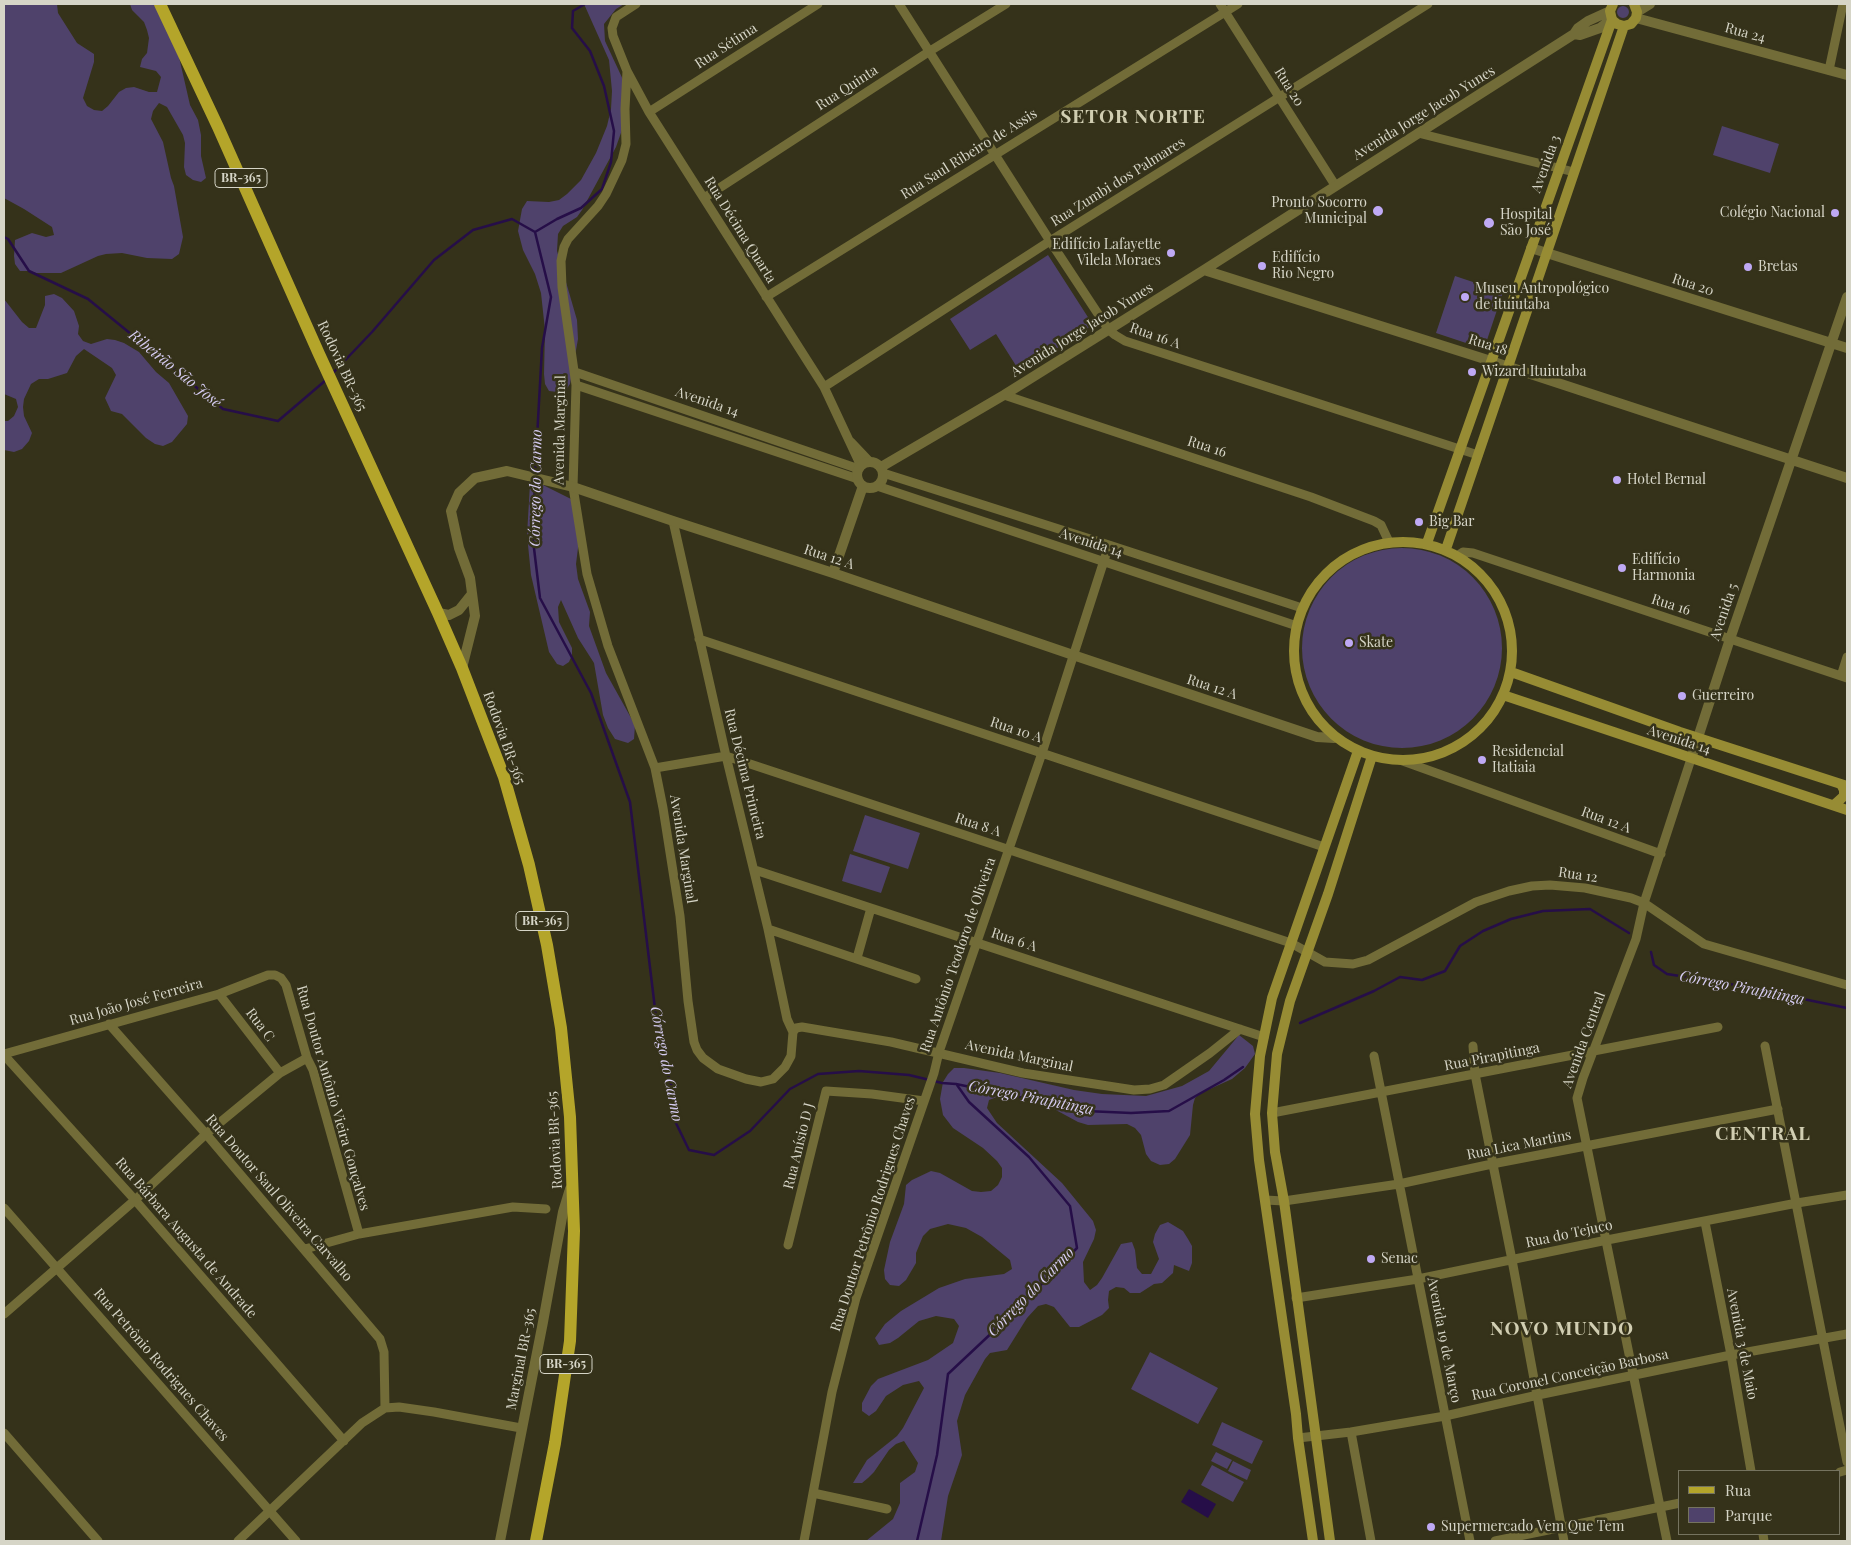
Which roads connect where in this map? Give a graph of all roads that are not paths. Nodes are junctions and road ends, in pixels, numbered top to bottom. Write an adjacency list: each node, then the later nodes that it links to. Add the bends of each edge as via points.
1 (160, 4): 60 (main road, Rodovia BR-365 / BR-365)
2 (636, 4): 17 (street, Rua Décima Quarta, via 616,17 612,28 612,36)
3 (818, 4): 20 (street, Rua Sétima)
4 (899, 4): 15 (street, Rua 16 A)
5 (1006, 4): 15 (street, Rua Quinta)
6 (1220, 4): 13 (street, Rua 20)
7 (1238, 4): 13 (street, Rua Saul Ribeiro de Assis)
8 (1428, 4): 19 (street, Rua Zumbi dos Palmares)
9 (1650, 4): 12 (street)
10 (1844, 4): 16 (street)
11 (1610, 11): 14 (main road, via 1617,24); 21 (street, Avenida Jorge Jacob Yunes, via 1588,21 1574,34); 23 (main road, Avenida 3)
12 (1636, 11): 14 (main road, via 1631,24); 16 (street, Rua 24)
13 (1225, 12): 19 (street, Rua 20); 22 (street, Rua Saul Ribeiro de Assis)
14 (1624, 26): 24 (main road, Avenida 3)
15 (930, 50): 22 (street, Rua 16 A); 26 (street, Rua Quinta)
16 (1829, 70): 18 (street, Rua 24)
17 (627, 71): 20 (street, Rua Décima Quarta); 38 (street, Avenida Marginal, via 626,144 622,160 602,200 568,239 560,261)
18 (1847, 75)
19 (1280, 98): 25 (street, Rua 20); 27 (street, Rua Zumbi dos Palmares)
20 (649, 112): 26 (street, Rua Décima Quarta)
21 (1418, 133): 23 (street); 25 (street, Avenida Jorge Jacob Yunes)
22 (996, 154): 27 (street, Rua 16 A); 31 (street, Rua Saul Ribeiro de Assis)
23 (1559, 168): 24 (street); 28 (main road, Avenida 3)
24 (1574, 172): 29 (main road, Avenida 3)
25 (1335, 185): 30 (street, Avenida Jorge Jacob Yunes)
26 (704, 198): 31 (street, Rua Décima Quarta)
27 (1050, 241): 33 (street, Rua 16 A); 40 (street, Rua Zumbi dos Palmares)
28 (1531, 248): 29 (street, Rua 20); 36 (main road, Avenida 3)
29 (1546, 253): 34 (street, Rua 20); 37 (main road, Avenida 3)
30 (1204, 270): 33 (street, Avenida Jorge Jacob Yunes); 36 (street, Rua 18)
31 (766, 296): 40 (street, Rua Décima Quarta)
32 (1847, 298): 34 (street, Avenida 5)
33 (1108, 329): 41 (street, Avenida Jorge Jacob Yunes); 42 (street, Rua 16 A, via 1125,341)
34 (1831, 343): 35 (street, Rua 20); 44 (street, Avenida 5)
35 (1847, 348)
36 (1491, 360): 37 (street, Rua 18); 42 (main road, Avenida 3)
37 (1508, 366): 43 (main road, Avenida 3); 44 (street, Rua 18)
38 (575, 372): 39 (street, Avenida Marginal); 46 (street, Avenida 14)
39 (576, 385): 46 (street, Avenida 14); 49 (street, Avenida Marginal)
40 (824, 387): 46 (street, Rua Décima Quarta)
41 (1004, 395): 45 (street, Avenida Jorge Jacob Yunes); 51 (street, Rua 16, via 1374,521 1381,525)
42 (1460, 449): 43 (street, Rua 16 A); 52 (main road, Avenida 3)
43 (1478, 455): 54 (main road, Avenida 3)
44 (1791, 459): 47 (street, Rua 18); 63 (street, Avenida 5)
45 (882, 470): 46 (street, Avenida 14, via 878,464); 48 (street, via 882,480); 53 (street, Avenida 14)
46 (862, 472): 48 (street, Avenida 14, via 871,488); 57 (street)
47 (1847, 478)
48 (877, 486): 56 (street, Avenida 14)
49 (573, 487): 50 (street, Rua 12 A); 58 (street, Rua 12 A, via 507,471 475,478 458,493 451,511); 78 (street, Avenida Marginal, via 587,574 608,646)
50 (673, 521): 57 (street, Rua 12 A); 62 (street, Rua Décima Primeira)
51 (1389, 542): 52 (main road); 59 (main road, via 1353,553 1323,576)
52 (1427, 543): 54 (main road)
53 (1109, 545): 56 (street, Rua Antônio Teodoro de Oliveira); 59 (street, Avenida 14)
54 (1446, 549): 55 (main road)
55 (1457, 556): 63 (street, Rua 16, via 1463,552 1473,553); 67 (main road, via 1472,564 1492,586 1506,613 1513,642)
56 (1104, 561): 61 (street, Avenida 14); 64 (street, Rua Antônio Teodoro de Oliveira)
57 (833, 573): 64 (street, Rua 12 A)
58 (472, 595): 60 (street, via 459,610 449,615); 66 (street, Rua 12 A, via 475,616)
59 (1302, 608): 61 (main road)
60 (438, 613): 66 (main road, Rodovia BR-365 / BR-365)
61 (1297, 626): 70 (main road, via 1294,658 1301,689 1314,715)
62 (699, 639): 73 (street, Rua 10 A); 74 (street, Rua Décima Primeira)
63 (1730, 639): 68 (street, Rua 16); 71 (street, Avenida 5)
64 (1073, 656): 70 (street, Rua 12 A, via 1317,737); 73 (street, Rua Antônio Teodoro de Oliveira)
65 (1847, 657): 68 (street)
66 (462, 668): 120 (main road, Rodovia BR-365 / BR-365, via 504,777 547,945 561,1028 570,1117)
67 (1510, 672): 69 (main road); 71 (main road, Avenida 14)
68 (1844, 677)
69 (1503, 695): 76 (main road, Avenida 14); 77 (main road, via 1485,721 1461,743 1432,756)
70 (1334, 738): 72 (main road)
71 (1698, 738): 76 (street, Avenida 5); 79 (main road, Avenida 14)
72 (1358, 751): 75 (main road); 82 (main road)
73 (1042, 753): 82 (street, Rua 10 A); 83 (street, Rua Antônio Teodoro de Oliveira)
74 (726, 756): 78 (street, Rua 8 A); 83 (street, Rua 8 A); 85 (street, Rua Décima Primeira)
75 (1372, 756): 77 (main road); 92 (main road)
76 (1691, 758): 80 (main road, Avenida 14); 84 (street, Avenida 5)
77 (1400, 760): 84 (street, Rua 12 A)
78 (655, 768): 101 (street, Avenida Marginal, via 680,916 688,1001 697,1050 718,1069 761,1082 773,1079 785,1067 791,1056)
79 (1844, 785): 80 (main road, via 1844,796)
80 (1834, 805): 81 (main road, Avenida 14)
81 (1847, 810)
82 (1324, 847): 91 (main road)
83 (1008, 850): 90 (street, Rua Antônio Teodoro de Oliveira); 91 (street, Rua 8 A)
84 (1661, 854): 86 (street, Avenida 5)
85 (755, 870): 87 (street, Rua 6 A); 88 (street, Rua Décima Primeira)
86 (1644, 903): 89 (street, Avenida 5); 92 (street, Rua 12, via 1585,888 1532,886 1476,902 1368,960 1353,964 1331,963); 96 (street, Rua 12, via 1704,944)
87 (871, 908): 90 (street, Rua 6 A); 93 (street)
88 (768, 929): 93 (street); 101 (street, Rua Décima Primeira, via 787,1020)
89 (1636, 939): 105 (street, Avenida Central)
90 (978, 942): 100 (street, Rua 6 A); 106 (street, Rua Antônio Teodoro de Oliveira)
91 (1291, 943): 92 (street, Rua 8 A); 102 (main road, via 1272,998)
92 (1306, 952): 116 (main road, via 1277,1054)
93 (857, 958): 95 (street)
94 (274, 975): 97 (street, Rua João José Ferreira); 109 (street, Rua Doutor Antônio Vieira Gonçalves, via 281,978 286,986)
95 (916, 979)
96 (1847, 984)
97 (219, 994): 98 (street, Rua João José Ferreira); 110 (street, Rua C)
98 (109, 1024): 107 (street, Rua João José Ferreira); 117 (street, Rua Doutor Saul Oliveira Carvalho)
99 (1718, 1027): 105 (street, Rua Pirapitinga)
100 (1240, 1029): 102 (street, Rua 6 A); 106 (street, Avenida Marginal, via 1164,1085 1150,1089 1134,1090 1023,1073)
101 (793, 1032): 106 (street, Avenida Marginal, via 796,1028 817,1028)
102 (1264, 1037): 124 (main road, via 1255,1114)
103 (1473, 1046): 111 (street)
104 (1765, 1046): 115 (street)
105 (1593, 1051): 111 (street, Rua Pirapitinga); 118 (street, Avenida Central, via 1578,1098)
106 (938, 1052): 112 (street, Rua Antônio Teodoro de Oliveira)
107 (4, 1055): 123 (street, Rua Bárbara Augusta de Andrade)
108 (1374, 1056): 113 (street, Avenida 19 de Março)
109 (307, 1058): 110 (street); 130 (street, Rua Doutor Antônio Vieira Gonçalves)
110 (280, 1073): 117 (street)
111 (1474, 1074): 113 (street, Rua Pirapitinga); 119 (street)
112 (928, 1089): 114 (street, Rua Doutor Petrônio Rodrigues Chaves)
113 (1381, 1092): 116 (street, Rua Pirapitinga); 121 (street, Avenida 19 de Março)
114 (924, 1100): 132 (street, Rua Anísio D J, via 826,1091); 154 (street, Rua Doutor Petrônio Rodrigues Chaves, via 856,1298 832,1392)
115 (1778, 1109): 118 (street, Rua Lica Martins); 126 (street)
116 (1272, 1113): 125 (main road)
117 (206, 1134): 123 (street); 133 (street, Rua Doutor Saul Oliveira Carvalho)
118 (1588, 1146): 119 (street, Rua Lica Martins); 131 (street, Avenida Central)
119 (1492, 1164): 121 (street, Rua Lica Martins); 134 (street)
120 (572, 1184): 146 (street, Marginal BR-365, via 563,1212); 164 (main road, Rodovia BR-365 / BR-365, via 574,1231 570,1340)
121 (1399, 1184): 125 (street, Rua Lica Martins); 136 (street, Avenida 19 de Março)
122 (1847, 1195): 126 (street, Rua do Tejuco)
123 (135, 1200): 135 (street); 151 (street, Rua Bárbara Augusta de Andrade)
124 (1264, 1200): 125 (street, Rua Lica Martins); 150 (main road)
125 (1284, 1201): 137 (main road)
126 (1797, 1203): 129 (street, Rua do Tejuco); 140 (street)
127 (4, 1208): 135 (street, Rua Petrônio Rodrigues Chaves)
128 (546, 1210): 130 (street, via 513,1207)
129 (1704, 1222): 131 (street, Rua do Tejuco); 141 (street, Avenida 3 de Maio)
130 (359, 1234): 133 (street)
131 (1607, 1240): 134 (street, Rua do Tejuco); 142 (street, Avenida Central)
132 (788, 1245)
133 (305, 1249): 144 (street, Rua Doutor Saul Oliveira Carvalho, via 380,1339 384,1352)
134 (1512, 1260): 136 (street, Rua do Tejuco); 143 (street)
135 (57, 1268): 138 (street); 158 (street, Rua Petrônio Rodrigues Chaves)
136 (1418, 1280): 137 (street, Rua do Tejuco); 145 (street, Avenida 19 de Março)
137 (1296, 1298): 149 (main road)
138 (4, 1314)
139 (1847, 1334): 140 (street, Rua Coronel Conceição Barbosa)
140 (1823, 1338): 141 (street, Rua Coronel Conceição Barbosa); 152 (street)
141 (1731, 1355): 142 (street, Rua Coronel Conceição Barbosa); 153 (street, Avenida 3 de Maio)
142 (1633, 1376): 143 (street, Rua Coronel Conceição Barbosa); 156 (street, Avenida Central)
143 (1538, 1395): 145 (street, Rua Coronel Conceição Barbosa); 159 (street)
144 (385, 1408): 146 (street, via 434,1412); 151 (street, via 362,1423)
145 (1445, 1416): 147 (street, Rua Coronel Conceição Barbosa); 169 (street, Avenida 19 de Março)
146 (522, 1428): 163 (street, Marginal BR-365)
147 (1351, 1432): 149 (street, Rua Coronel Conceição Barbosa); 168 (street)
148 (4, 1433): 160 (street)
149 (1315, 1437): 150 (street, Rua Coronel Conceição Barbosa); 167 (main road)
150 (1298, 1438): 166 (main road)
151 (344, 1441): 158 (street)
152 (1847, 1462)
153 (1751, 1470)
154 (813, 1493): 157 (street); 165 (street, Rua Doutor Petrônio Rodrigues Chaves)
155 (1678, 1503): 156 (street)
156 (1661, 1507): 159 (street); 172 (street, Avenida Central)
157 (888, 1510)
158 (271, 1512): 161 (street); 162 (street, Rua Petrônio Rodrigues Chaves)
159 (1562, 1528): 170 (street); 171 (street)
160 (98, 1541)
161 (238, 1541)
162 (296, 1541)
163 (500, 1541)
164 (536, 1541)
165 (804, 1541)
166 (1313, 1541)
167 (1330, 1541)
168 (1371, 1541)
169 (1470, 1541)
170 (1495, 1541)
171 (1564, 1541)
172 (1667, 1541)

